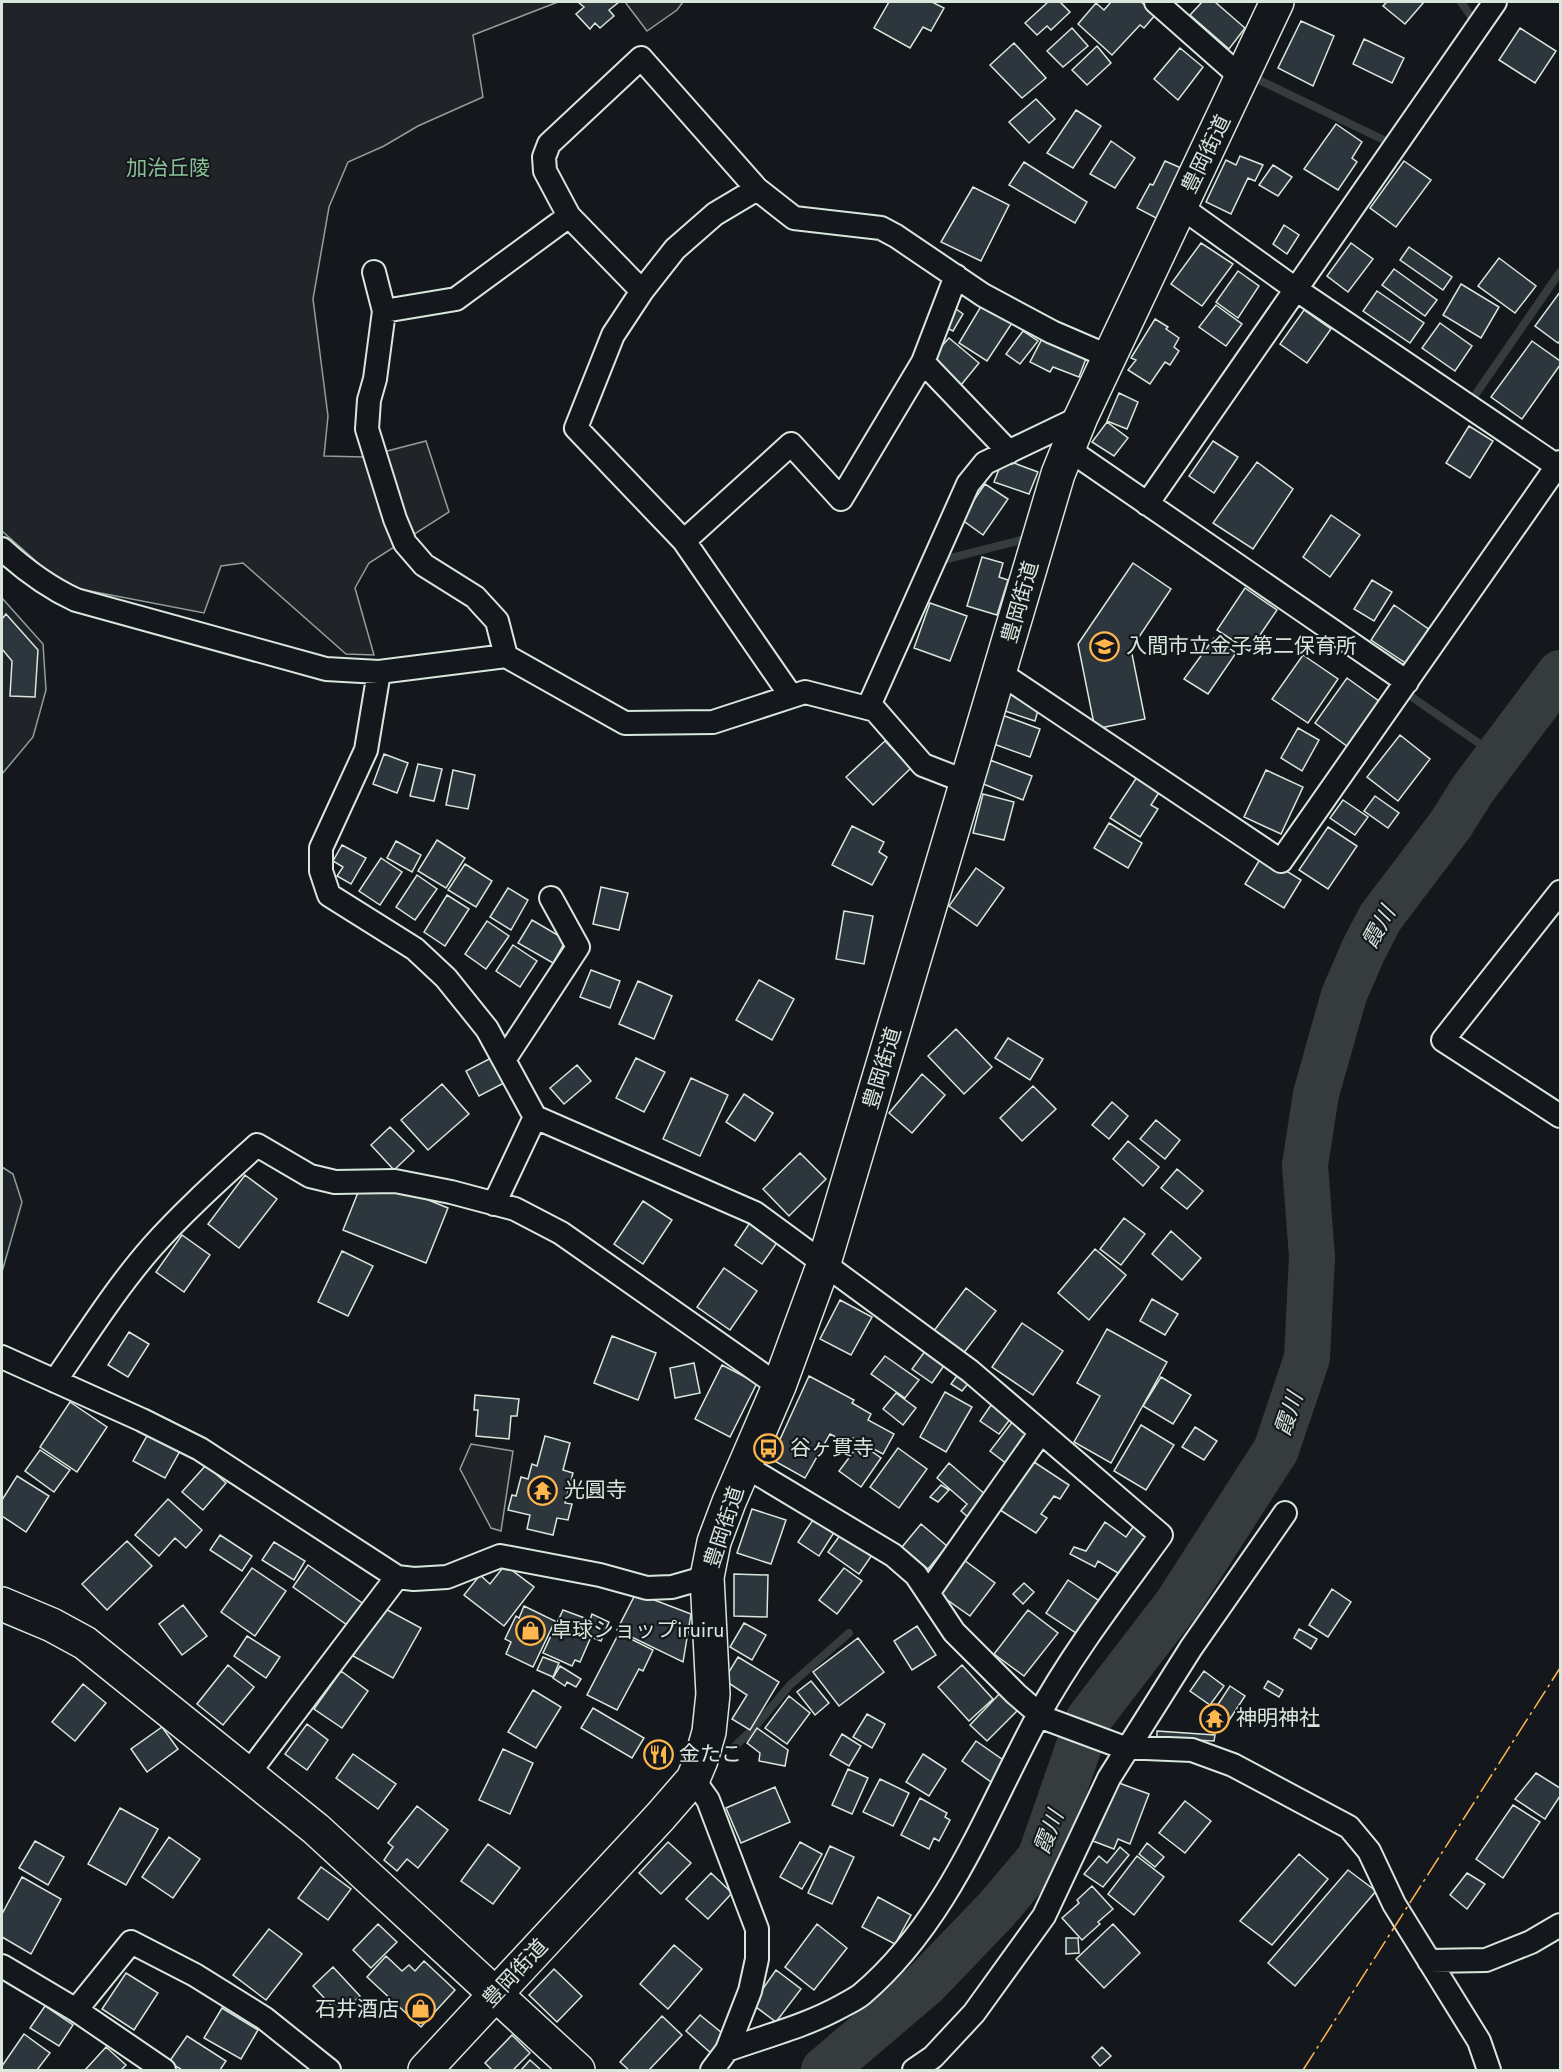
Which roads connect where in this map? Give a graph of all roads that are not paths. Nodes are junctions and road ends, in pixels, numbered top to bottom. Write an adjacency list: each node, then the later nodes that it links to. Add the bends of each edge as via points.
1 (1156, 2): 4 (street)
2 (1277, 2): 4 (main road, 豊岡街道)
3 (1495, 2): 10 (street)
4 (1242, 78): 6 (main road, 豊岡街道)
5 (757, 189): 7 (street, via 641,58 549,144 544,157 545,171); 9 (street, via 794,218 881,228); 11 (street, via 715,214 683,242)
6 (1181, 207): 10 (street); 13 (main road, 豊岡街道)
7 (569, 216): 11 (street); 12 (street, via 456,299)
8 (374, 272): 12 (street)
9 (956, 276): 13 (street, via 1052,332); 14 (street)
10 (1297, 290): 18 (street); 19 (street)
11 (642, 291): 20 (street, via 613,335 576,428)
12 (384, 311): 22 (street, via 367,429 395,519 405,543 424,565 475,597 496,621)
13 (1110, 357): 15 (main road, 豊岡街道)
14 (923, 362): 17 (street); 20 (street, via 841,499 791,444)
15 (1081, 417): 16 (main road, 豊岡街道); 17 (street)
16 (1068, 449): 19 (street); 24 (main road, 豊岡街道)
17 (1009, 452): 27 (street, via 985,463 968,484)
18 (1560, 465): 25 (street)
19 (1147, 504): 25 (street)
20 (684, 541): 26 (street)
21 (2, 549): 23 (street, via 29,573 76,600 326,669)
22 (506, 656): 23 (street); 26 (street, via 626,723 714,722)
23 (379, 672): 31 (street, via 366,750 321,848 326,887 329,895 416,950 446,978 487,1029)
24 (999, 672): 25 (street, via 1281,861); 28 (main road, 豊岡街道)
25 (1407, 682)
26 (791, 696): 27 (street, via 805,692)
27 (868, 708): 28 (street, via 875,710 923,765)
28 (967, 782): 35 (main road, 豊岡街道)
29 (1560, 892): 33 (street, via 1443,1040)
30 (551, 898): 31 (street, via 578,947)
31 (504, 1060): 32 (street)
32 (535, 1116): 34 (street); 35 (street, via 755,1212)
33 (1560, 1116)
34 (494, 1204): 37 (street, via 395,1181 334,1182 309,1176 257,1145 151,1248); 38 (street, via 515,1209 561,1233)
35 (824, 1263): 38 (main road, 豊岡街道); 39 (street, via 970,1371)
36 (2, 1357): 37 (street)
37 (55, 1381): 43 (street, via 200,1449)
38 (779, 1386): 40 (main road, 豊岡街道)
39 (1041, 1432): 44 (street); 46 (street, via 1161,1535 1088,1636)
40 (745, 1466): 42 (main road, 豊岡街道, via 714,1542); 44 (street, via 893,1555 916,1575)
41 (1285, 1513): 47 (street)
42 (707, 1577): 43 (street, via 672,1587 647,1588 500,1556 447,1577); 49 (main road, 豊岡街道, via 713,1694 709,1732)
43 (397, 1578): 48 (street)
44 (928, 1593): 46 (street, via 954,1632)
45 (2, 1604): 48 (main road, via 85,1643)
46 (1042, 1716): 47 (street); 55 (street, via 931,1919 899,1959 860,1996 818,2019)
47 (1125, 1747): 51 (street, via 1192,1750 1233,1765 1348,1827 1368,1851); 61 (street, via 1044,1916 974,2013 933,2057)
48 (248, 1774): 53 (main road, via 316,1829)
49 (693, 1779): 53 (main road, 豊岡街道); 55 (street, via 708,1800 757,1929 757,1959 750,1991)
50 (1560, 1924): 51 (street, via 1531,1942 1486,1960)
51 (1429, 1961): 62 (street, via 1479,2041)
52 (2, 1966): 54 (street)
53 (496, 1994): 58 (main road, 豊岡街道); 59 (main road)
54 (76, 2010): 56 (street); 57 (street, via 131,1942 264,2018)
55 (728, 2050): 60 (street)
56 (165, 2070)
57 (329, 2070)
58 (425, 2070)
59 (578, 2070)
60 (712, 2070)
61 (914, 2070)
62 (1489, 2070)

